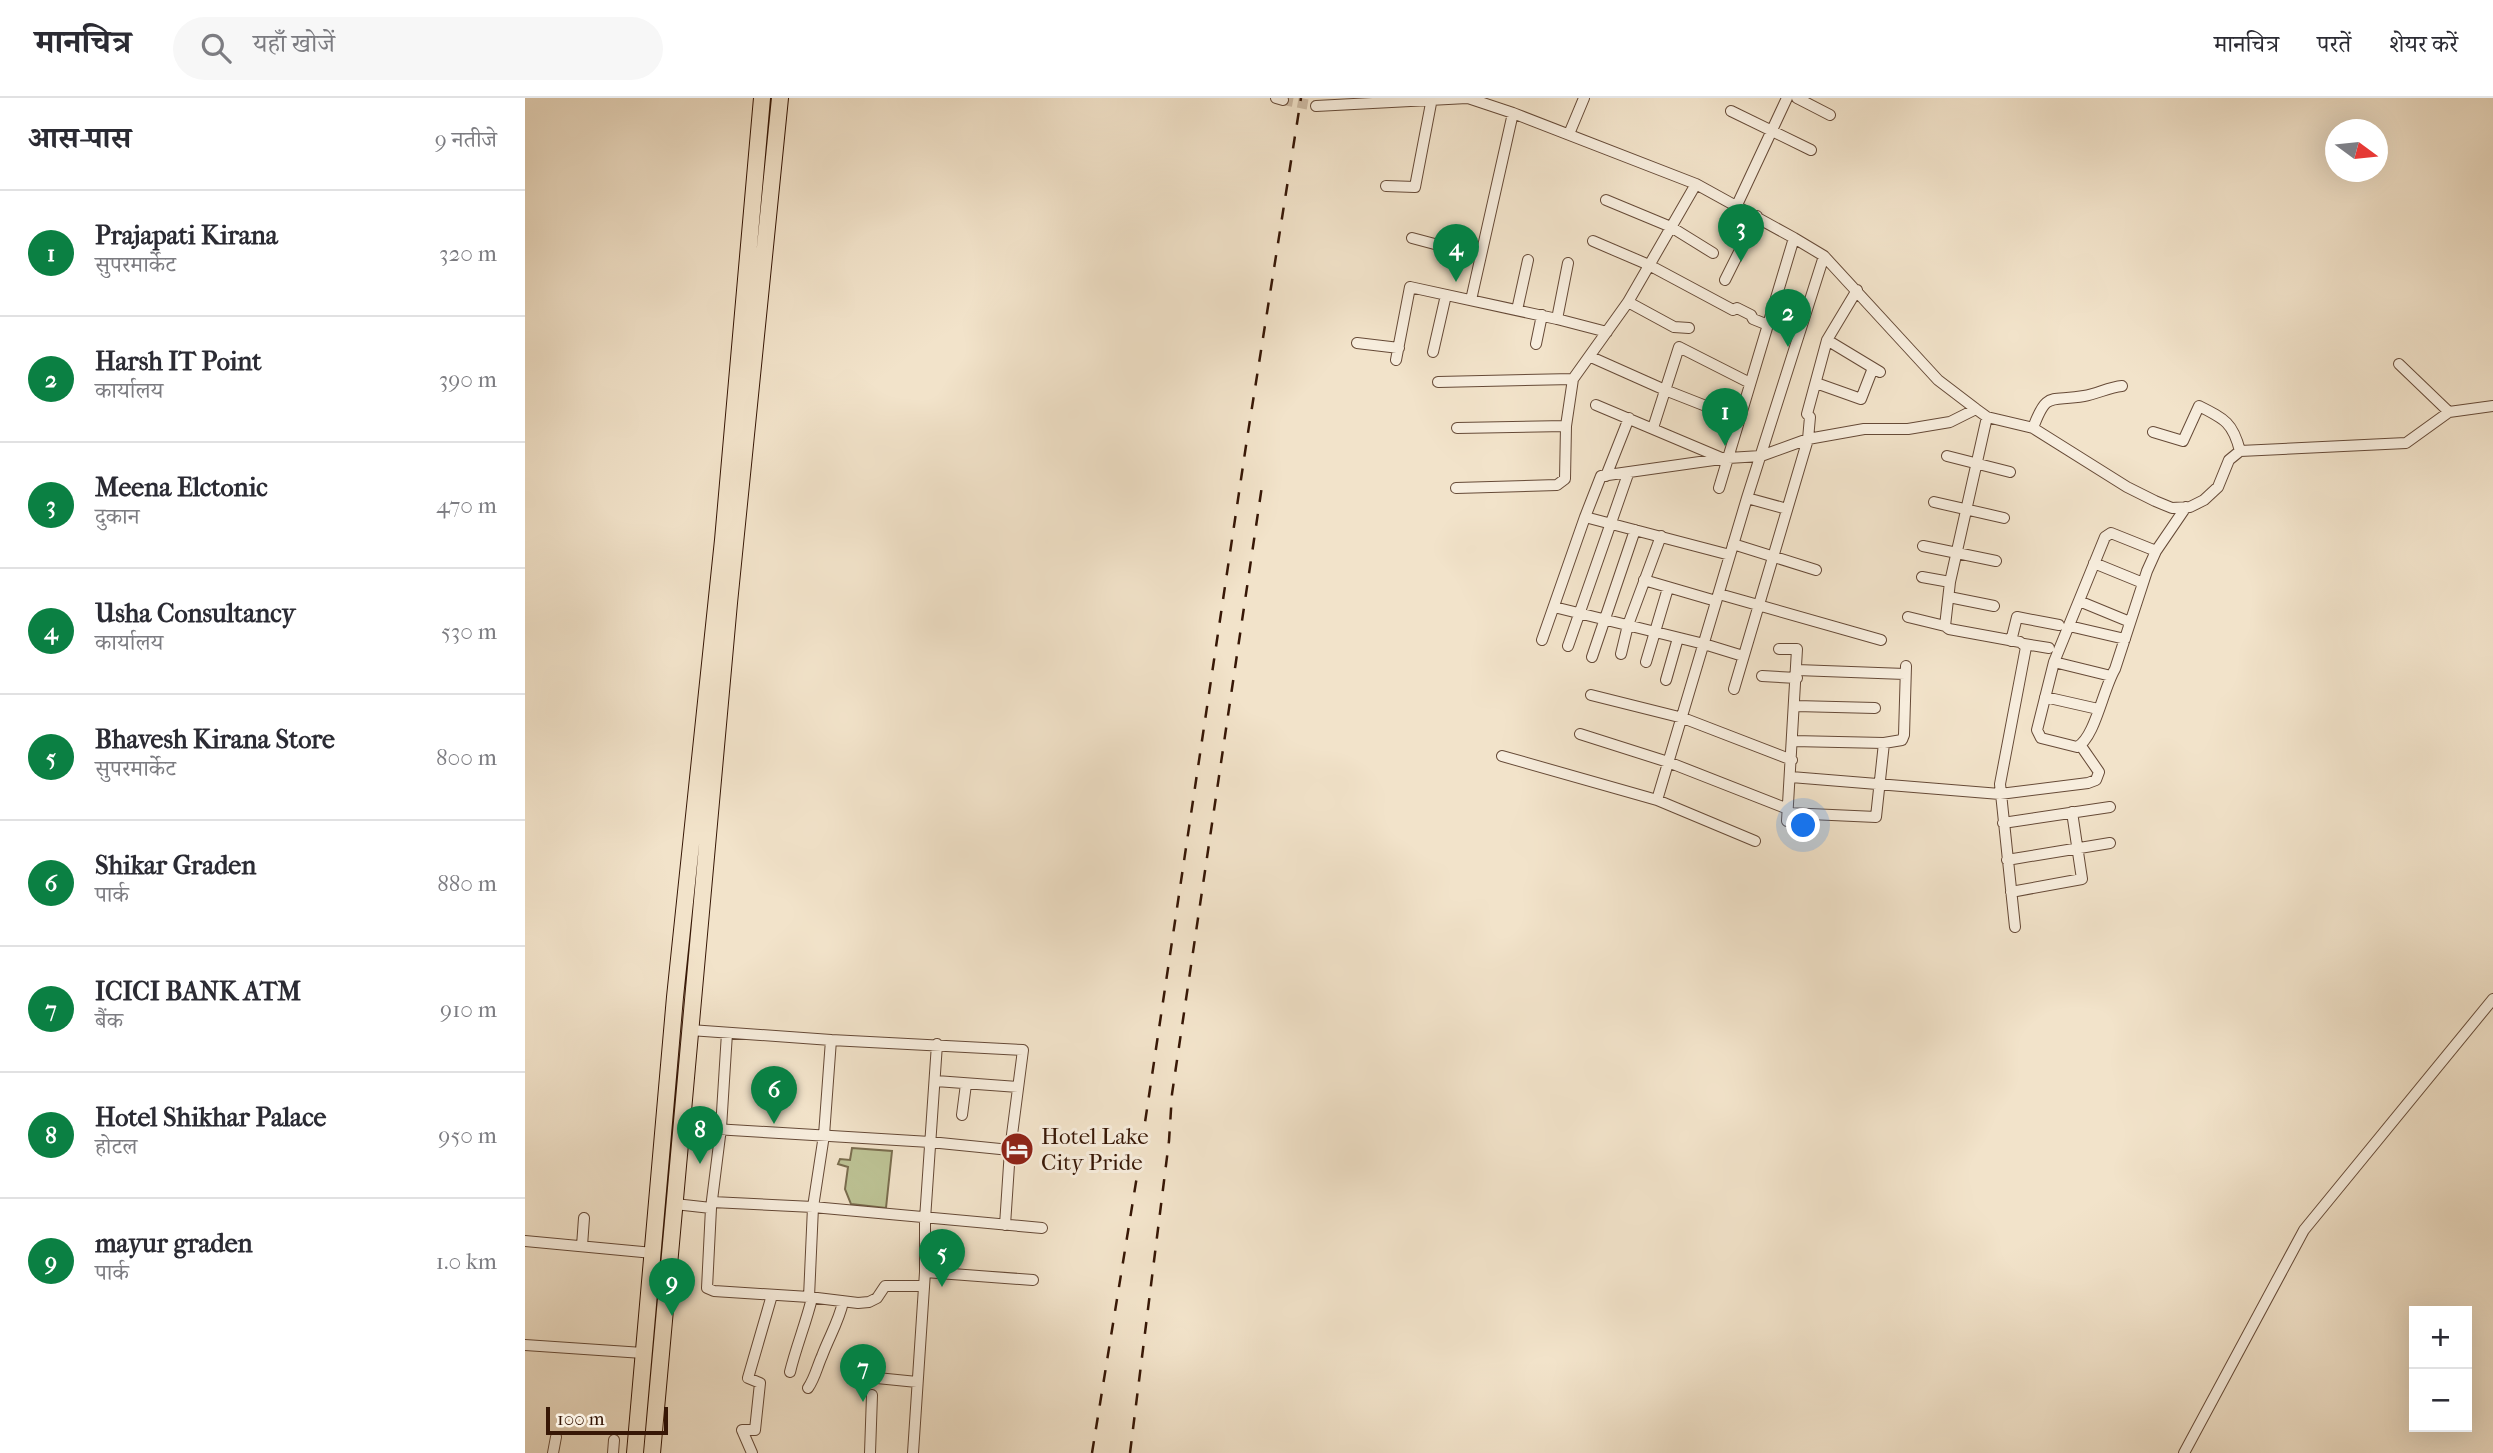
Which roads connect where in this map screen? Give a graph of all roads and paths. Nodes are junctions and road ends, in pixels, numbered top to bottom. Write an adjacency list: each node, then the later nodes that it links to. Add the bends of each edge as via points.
1 (762, 98): 89 (main road)
2 (780, 98): 89 (main road)
3 (1468, 98): 8 (street); 12 (street)
4 (1584, 98): 15 (street)
5 (1787, 98): 14 (street)
6 (1797, 98): 13 (street)
7 (1400, 100): 8 (street); 9 (street)
8 (1432, 100): 18 (street, via 1415,187)
9 (1360, 102): 10 (street)
10 (1316, 106)
11 (1731, 111): 14 (street)
12 (1513, 113): 15 (street); 27 (street)
13 (1830, 115)
14 (1772, 131): 16 (street); 20 (street)
15 (1569, 134): 17 (street)
16 (1811, 150)
17 (1696, 184): 20 (street); 22 (street)
18 (1386, 186)
19 (1606, 200): 22 (street)
20 (1737, 205): 21 (street)
21 (1757, 216): 24 (street); 32 (street)
22 (1671, 227): 26 (street); 31 (street)
23 (1412, 237): 27 (street)
24 (1794, 238): 28 (street); 40 (street)
25 (1593, 241): 31 (street)
26 (1713, 253)
27 (1480, 256): 35 (street)
28 (1824, 256): 33 (street); 71 (street)
29 (1528, 260): 37 (street)
30 (1568, 263): 39 (street)
31 (1649, 265): 36 (street); 40 (street)
32 (1725, 280)
33 (1857, 290): 43 (street); 59 (street, via 1938,380)
34 (1446, 295): 35 (street); 46 (street, via 1410,287); 47 (street)
35 (1471, 300): 37 (street)
36 (1628, 302): 41 (street, via 1674,327); 42 (street)
37 (1517, 310): 38 (street)
38 (1542, 315): 39 (street); 45 (street)
39 (1557, 318): 42 (street)
40 (1767, 325): 53 (street)
41 (1689, 328)
42 (1607, 332): 48 (street)
43 (1827, 340): 54 (street); 54 (street, via 1876,370 1861,399)
44 (1357, 344): 46 (street)
45 (1536, 344)
46 (1399, 348): 49 (street)
47 (1433, 352)
48 (1591, 357): 51 (street); 56 (street)
49 (1397, 360)
50 (2399, 364): 60 (street)
51 (1573, 379): 52 (street); 64 (street)
52 (1438, 382)
53 (1750, 383): 56 (street, via 1679,347); 63 (street)
54 (1816, 383): 69 (street, via 1807,414)
55 (2122, 386): 67 (street, via 2047,401)
56 (1665, 390): 63 (street); 66 (street)
57 (1596, 405): 62 (street)
58 (2493, 406): 60 (street)
59 (1976, 409): 61 (street); 69 (street, via 1950,422)
60 (2449, 412): 70 (street, via 2406,443)
61 (1987, 417): 67 (street); 74 (street)
62 (1629, 418): 66 (street); 77 (street)
63 (1739, 419): 73 (street)
64 (1566, 426): 65 (street); 78 (street, via 1562,483)
65 (1458, 428)
66 (1653, 428): 73 (street)
67 (2033, 428): 82 (street, via 2127,487 2172,508)
68 (2153, 432): 70 (street, via 2183,442 2199,406 2217,414 2234,430)
69 (1808, 439): 71 (street); 83 (street)
70 (2241, 451): 82 (street, via 2229,460 2218,486 2204,500)
71 (1761, 456): 73 (street); 80 (street)
72 (1947, 456): 74 (street)
73 (1726, 458): 76 (street); 79 (street)
74 (1977, 464): 75 (street); 84 (street)
75 (2010, 471)
76 (1628, 474): 77 (street); 87 (street)
77 (1606, 476): 85 (street, via 1601,476)
78 (1456, 488)
79 (1719, 488)
80 (1747, 498): 83 (street); 92 (street)
81 (1934, 502): 84 (street)
82 (2186, 507): 93 (street)
83 (1787, 509): 95 (street)
84 (1966, 510): 86 (street); 94 (street)
85 (1585, 517): 87 (street); 109 (street)
86 (2004, 518)
87 (1611, 524): 88 (street); 110 (street)
88 (1635, 530): 90 (street); 112 (street)
89 (730, 532): 166 (main road); 188 (main road, via 674,997)
90 (1661, 536): 92 (street); 100 (street)
91 (1923, 547): 94 (street)
92 (1731, 549): 95 (street); 105 (street)
93 (2156, 551): 97 (street, via 2111,533); 102 (street)
94 (1957, 554): 96 (street); 101 (street)
95 (1773, 557): 98 (street); 107 (street)
96 (1996, 561)
97 (2094, 563): 102 (street); 106 (street)
98 (1816, 570)
99 (1922, 577): 101 (street)
100 (1644, 580): 103 (street); 114 (street)
101 (1950, 582): 104 (street)
102 (2143, 583): 113 (street)
103 (1668, 588): 105 (street); 117 (street)
104 (1949, 597): 108 (street); 115 (street)
105 (1717, 598): 107 (street); 123 (street)
106 (2079, 601): 113 (street); 116 (street)
107 (1758, 606): 121 (street); 129 (street)
108 (1994, 606)
109 (1554, 607): 110 (street); 120 (street)
110 (1579, 612): 112 (street); 125 (street)
111 (1908, 617): 115 (street)
112 (1604, 619): 114 (street); 130 (street)
113 (2130, 622): 119 (street)
114 (1628, 625): 117 (street); 128 (street)
115 (1945, 626): 122 (street)
116 (2064, 626): 119 (street); 122 (street, via 2017,617); 132 (street)
117 (1655, 632): 118 (street); 131 (street)
118 (1678, 638): 123 (street); 136 (street)
119 (2125, 639): 135 (street)
120 (1542, 640)
121 (1881, 640)
122 (2011, 641): 124 (street)
123 (1704, 644): 129 (street); 143 (street)
124 (2024, 644): 126 (street); 153 (street, via 2026,654)
125 (1568, 646)
126 (2049, 648)
127 (1779, 649): 133 (street, via 1797,649)
128 (1622, 654)
129 (1743, 656): 137 (street)
130 (1592, 657)
131 (1646, 662)
132 (2054, 662): 135 (street); 139 (street)
133 (1797, 674): 134 (street); 140 (street); 146 (street, via 1905,670 1904,735 1897,742)
134 (1762, 676)
135 (2111, 676): 142 (street)
136 (1666, 680)
137 (1734, 689)
138 (1591, 695): 143 (street)
139 (2045, 697): 142 (street); 147 (street, via 2037,730 2041,738)
140 (1796, 706): 141 (street); 145 (street)
141 (1875, 708)
142 (2098, 709): 147 (street)
143 (1682, 718): 149 (street); 150 (street)
144 (1580, 734): 150 (street)
145 (1793, 741): 146 (street); 149 (street)
146 (1884, 743): 152 (street)
147 (2081, 746): 153 (street, via 2099,772 2096,780)
148 (1502, 756): 154 (street)
149 (1792, 760): 151 (street)
150 (1668, 762): 154 (street); 157 (street)
151 (1791, 777): 152 (street); 157 (street)
152 (1881, 784): 153 (street); 157 (street, via 1878,815 1872,819)
153 (2000, 794): 158 (street)
154 (1657, 800): 159 (street)
155 (2110, 807): 156 (street)
156 (2072, 812): 158 (street); 161 (street)
157 (1788, 814)
158 (2003, 823): 162 (street)
159 (1755, 841)
160 (2110, 843): 161 (street)
161 (2078, 848): 162 (street); 163 (street, via 2080,881)
162 (2007, 860): 163 (street)
163 (2011, 892): 164 (street)
164 (2015, 927)
165 (2493, 999): 211 (street, via 2304,1230)
166 (690, 1030): 167 (street); 174 (main road)
167 (727, 1033): 168 (street); 175 (street)
168 (831, 1040): 169 (street); 176 (street)
169 (937, 1044): 170 (street); 172 (street, via 1023,1049)
170 (936, 1082): 171 (street); 177 (street)
171 (966, 1084): 172 (street); 173 (street)
172 (1018, 1087): 178 (street)
173 (962, 1115)
174 (681, 1127): 175 (street); 179 (main road)
175 (721, 1128): 176 (street); 180 (street)
176 (824, 1135): 177 (street); 181 (street)
177 (930, 1142): 178 (street); 183 (street)
178 (1010, 1150): 184 (street)
179 (675, 1204): 180 (street); 207 (main road)
180 (711, 1205): 181 (street); 192 (street, via 707,1288)
181 (813, 1207): 183 (street); 193 (street)
182 (584, 1218): 187 (street)
183 (925, 1219): 184 (street); 189 (street)
184 (1005, 1225): 185 (street)
185 (1042, 1228)
186 (525, 1241): 187 (street)
187 (582, 1246): 188 (street)
188 (653, 1253): 196 (main road)
189 (925, 1272): 190 (street); 191 (street)
190 (1033, 1280)
191 (923, 1286): 194 (street, via 885,1286 869,1302); 199 (street)
192 (772, 1295): 193 (street); 208 (street, via 748,1378 760,1383 755,1430 742,1430)
193 (810, 1297): 194 (street); 197 (street, via 807,1322)
194 (843, 1301): 200 (street)
195 (525, 1345): 196 (street)
196 (643, 1353): 206 (main road)
197 (790, 1372)
198 (867, 1377): 199 (street)
199 (917, 1382): 210 (street)
200 (808, 1388)
201 (871, 1395): 209 (street)
202 (556, 1437): 204 (street)
203 (614, 1440): 205 (street)
204 (553, 1453)
205 (613, 1453)
206 (635, 1453)
207 (652, 1453)
208 (752, 1453)
209 (870, 1453)
210 (913, 1453)
211 (2183, 1453)

